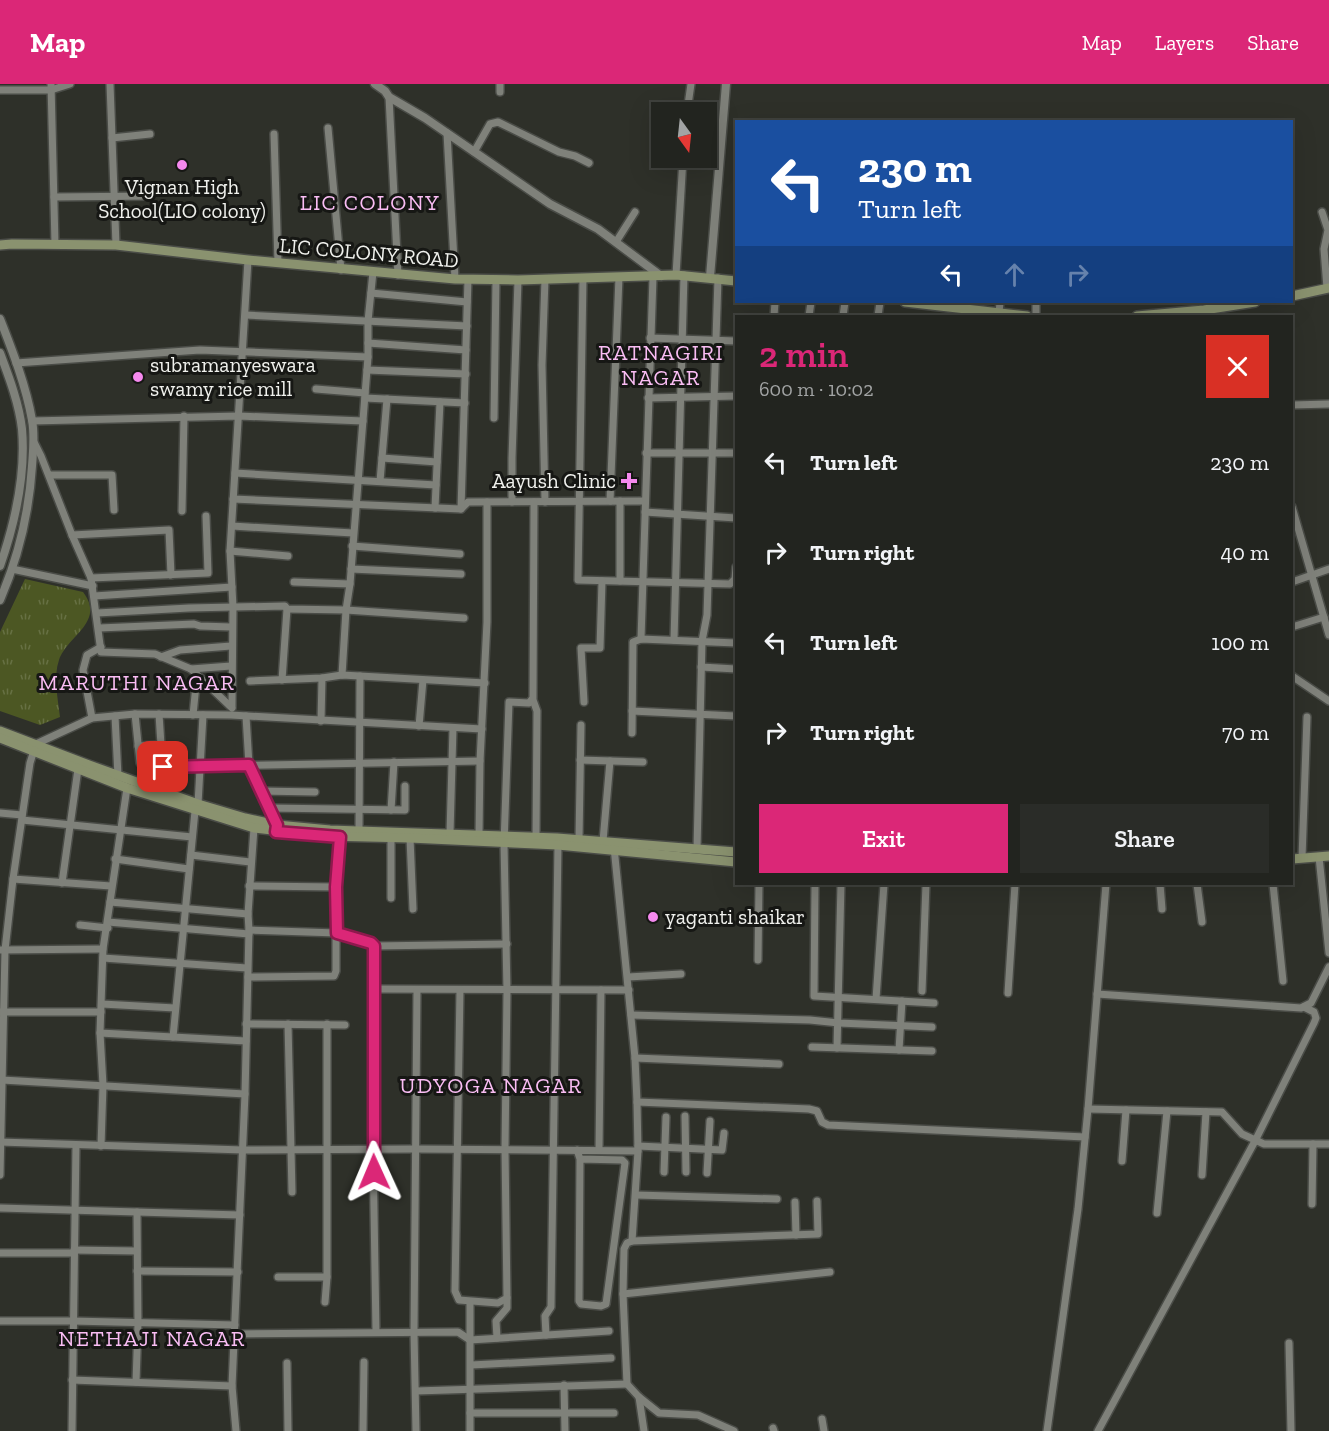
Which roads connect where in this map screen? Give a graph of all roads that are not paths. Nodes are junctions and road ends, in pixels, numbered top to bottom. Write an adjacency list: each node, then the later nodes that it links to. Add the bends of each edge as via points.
1 (70, 84): 6 (street)
2 (110, 84): 14 (street)
3 (375, 84): 8 (street)
4 (691, 84): 9 (street)
5 (726, 84): 36 (street)
6 (51, 87): 7 (street); 19 (street)
7 (0, 90)
8 (387, 91): 11 (street); 31 (street)
9 (688, 102)
10 (328, 128): 29 (street)
11 (447, 133): 15 (street); 37 (street)
12 (150, 134): 14 (street)
13 (274, 134): 28 (street)
14 (112, 138): 20 (street)
15 (474, 152): 16 (street, via 490,124 498,122); 23 (street, via 550,204)
16 (589, 163)
17 (683, 168): 32 (street)
18 (150, 196): 20 (street)
19 (54, 197): 20 (street); 24 (street)
20 (114, 197): 26 (street)
21 (635, 212): 23 (street)
22 (1322, 212): 43 (street, via 1328,230 1324,249)
23 (616, 242): 34 (street)
24 (55, 244): 25 (main road, LIC COLONY ROAD); 26 (main road, LIC COLONY ROAD)
25 (0, 245)
26 (116, 245): 27 (main road, LIC COLONY ROAD)
27 (248, 261): 28 (main road, LIC COLONY ROAD); 53 (street)
28 (278, 263): 29 (main road, LIC COLONY ROAD)
29 (341, 270): 30 (main road, LIC COLONY ROAD)
30 (373, 272): 31 (main road, LIC COLONY ROAD); 44 (street)
31 (398, 275): 37 (main road, LIC COLONY ROAD)
32 (680, 275): 34 (main road, LIC COLONY ROAD); 36 (main road, LIC COLONY ROAD); 60 (street)
33 (619, 277): 34 (main road, LIC COLONY ROAD); 35 (main road, LIC COLONY ROAD); 101 (street)
34 (657, 277): 59 (street)
35 (583, 278): 40 (main road, LIC COLONY ROAD); 100 (street)
36 (714, 278): 42 (main road, LIC COLONY ROAD); 61 (street)
37 (455, 279): 38 (main road, LIC COLONY ROAD)
38 (468, 279): 39 (main road, LIC COLONY ROAD); 46 (street)
39 (496, 279): 41 (main road, LIC COLONY ROAD); 84 (street)
40 (545, 279): 41 (main road, LIC COLONY ROAD); 107 (street)
41 (518, 280): 105 (street)
42 (735, 281)
43 (1328, 288): 45 (main road)
44 (371, 293): 46 (street); 57 (street)
45 (1293, 296)
46 (467, 302): 58 (street)
47 (914, 303): 51 (main road)
48 (1000, 303): 51 (street)
49 (1240, 303): 50 (main road)
50 (1224, 304): 52 (main road)
51 (999, 313): 54 (main road)
52 (1204, 313): 55 (main road)
53 (246, 315): 57 (street); 65 (street)
54 (1018, 315)
55 (1159, 315)
56 (0, 320): 68 (street)
57 (368, 321): 58 (street); 63 (street)
58 (467, 326): 64 (street)
59 (650, 338): 60 (street); 76 (street)
60 (682, 339): 61 (street); 74 (street)
61 (715, 340): 62 (street); 75 (street)
62 (735, 341)
63 (368, 343): 64 (street); 67 (street)
64 (466, 350): 70 (street)
65 (241, 351): 67 (street); 68 (street, via 156,352); 83 (street)
66 (0, 353): 126 (street, via 14,391 22,439 19,492)
67 (368, 357): 69 (street)
68 (16, 363): 85 (street)
69 (367, 370): 70 (street); 72 (street)
70 (466, 374): 79 (street)
71 (316, 389): 72 (street)
72 (365, 395): 77 (street); 86 (street)
73 (735, 396): 75 (street)
74 (680, 397): 75 (street); 76 (street); 89 (street)
75 (712, 397): 91 (street)
76 (648, 398): 88 (street)
77 (387, 399): 78 (street); 92 (street)
78 (440, 402): 79 (street); 93 (street)
79 (465, 403): 110 (street)
80 (1329, 404): 81 (street)
81 (1293, 405)
82 (184, 416): 83 (street); 85 (street); 112 (street)
83 (239, 416): 86 (street); 94 (street)
84 (494, 418)
85 (32, 421): 87 (street)
86 (363, 421): 96 (street)
87 (34, 442): 95 (street); 127 (street, via 27,518)
88 (646, 453): 89 (street); 103 (street)
89 (679, 453): 91 (street); 115 (street)
90 (735, 453): 91 (street)
91 (711, 454): 116 (street)
92 (382, 459): 93 (street); 97 (street)
93 (437, 462): 98 (street)
94 (235, 473): 96 (street); 99 (street)
95 (50, 475): 111 (street, via 112,475); 121 (street)
96 (359, 480): 97 (street); 108 (street)
97 (380, 481): 98 (street)
98 (436, 485): 109 (street)
99 (233, 499): 108 (street); 119 (street)
100 (578, 501): 101 (street); 107 (street); 134 (street, via 578,580)
101 (610, 501): 102 (street)
102 (620, 501): 103 (street); 135 (street)
103 (644, 501): 114 (street)
104 (487, 502): 105 (street); 110 (street, via 468,502); 174 (street)
105 (512, 502): 106 (street)
106 (534, 502): 107 (street); 175 (street)
107 (544, 502)
108 (356, 506): 109 (street); 120 (street)
109 (435, 508): 110 (street)
110 (461, 509)
111 (114, 510)
112 (182, 511)
113 (1293, 511): 132 (street)
114 (645, 512): 115 (street); 138 (street)
115 (677, 514): 116 (street); 141 (street)
116 (710, 515): 118 (street); 142 (street)
117 (206, 516): 131 (street, via 208,573)
118 (735, 518)
119 (232, 526): 120 (street); 123 (street)
120 (353, 533): 122 (street)
121 (72, 535): 131 (street, via 169,530); 136 (street)
122 (352, 546): 124 (street); 128 (street)
123 (230, 550): 125 (street); 143 (street)
124 (460, 554)
125 (288, 556)
126 (0, 566)
127 (12, 569): 136 (street); 145 (street)
128 (351, 569): 130 (street); 140 (street)
129 (1329, 570): 132 (street)
130 (460, 574)
131 (171, 575): 136 (street)
132 (1311, 575): 139 (street); 150 (street)
133 (735, 579): 142 (street, via 733,583)
134 (602, 581): 135 (street); 177 (street, via 600,648 581,648)
135 (620, 581): 138 (street)
136 (92, 582): 144 (street)
137 (294, 582): 140 (street)
138 (644, 582): 141 (street); 156 (street)
139 (1293, 582)
140 (350, 584): 148 (street)
141 (676, 584): 142 (street); 157 (street)
142 (708, 585): 158 (street)
143 (232, 587): 144 (street); 146 (street)
144 (94, 596): 149 (street)
145 (0, 600)
146 (233, 607): 147 (street); 149 (street); 152 (street)
147 (287, 609): 148 (street); 171 (street)
148 (346, 610): 151 (street); 167 (street)
149 (97, 613): 154 (street)
150 (1324, 617): 153 (street); 155 (street)
151 (464, 618)
152 (231, 627): 154 (street, via 194,624); 160 (street)
153 (1293, 627)
154 (99, 628): 161 (street)
155 (1329, 635)
156 (641, 639): 157 (street); 179 (street, via 633,642)
157 (674, 640): 158 (street)
158 (702, 641): 159 (street); 164 (street)
159 (735, 643)
160 (231, 646): 162 (street, via 180,650); 163 (street)
161 (101, 647): 162 (street, via 101,652); 190 (street, via 87,654 83,670)
162 (161, 657): 166 (street)
163 (231, 666): 166 (street); 178 (street)
164 (701, 667): 165 (street); 182 (street)
165 (735, 669)
166 (194, 672): 178 (street); 183 (street)
167 (342, 675): 168 (street); 170 (street)
168 (360, 676): 172 (street); 192 (street)
169 (1293, 677): 176 (street)
170 (322, 678): 171 (street); 191 (street)
171 (282, 680): 173 (street)
172 (423, 680): 174 (street); 194 (street)
173 (250, 681)
174 (485, 683): 196 (street)
175 (533, 700): 236 (street, via 537,711); 240 (street, via 509,702)
176 (1329, 701)
177 (584, 702)
178 (232, 706): 185 (street)
179 (632, 711): 182 (street); 198 (street)
180 (135, 714): 181 (street); 186 (street); 200 (street)
181 (159, 714): 183 (street); 201 (street)
182 (701, 714): 188 (street); 244 (street)
183 (193, 715): 184 (street)
184 (203, 715): 185 (street); 212 (street)
185 (231, 715): 187 (street)
186 (115, 716): 190 (street); 215 (street)
187 (246, 716): 191 (street); 211 (street)
188 (735, 716)
189 (1307, 717): 248 (street)
190 (92, 718): 202 (street)
191 (321, 721): 192 (street)
192 (360, 723): 194 (street); 210 (street)
193 (581, 725): 203 (street)
194 (419, 726): 195 (street)
195 (453, 728): 196 (street); 205 (street)
196 (482, 729): 206 (street)
197 (0, 731): 202 (main road)
198 (632, 733)
199 (0, 738): 202 (main road)
200 (138, 746): 201 (street); 209 (street)
201 (161, 746): 213 (street)
202 (35, 747): 214 (main road); 215 (main road); 226 (street)
203 (580, 760): 204 (street); 239 (street)
204 (610, 760): 208 (street); 241 (street)
205 (452, 761): 206 (street); 207 (street); 232 (street)
206 (480, 761): 233 (street)
207 (394, 762): 210 (street); 224 (street)
208 (643, 762)
209 (140, 763)
210 (359, 763): 211 (street); 223 (street)
211 (249, 765): 212 (street); 218 (street)
212 (200, 766): 213 (street); 221 (street)
213 (163, 767): 219 (street)
214 (78, 769): 217 (main road); 227 (street)
215 (118, 776): 219 (main road)
216 (405, 786): 224 (street, via 405,810)
217 (127, 788): 221 (main road); 230 (street)
218 (261, 791): 220 (street); 222 (street)
219 (164, 792): 221 (main road)
220 (315, 792)
221 (196, 807): 228 (main road); 229 (main road); 234 (street)
222 (269, 808): 223 (street); 229 (street)
223 (359, 810): 224 (street); 231 (street)
224 (391, 810)
225 (0, 813): 226 (street)
226 (22, 818): 227 (street); 254 (street)
227 (70, 825): 230 (street); 255 (street)
228 (254, 828): 229 (main road); 251 (street)
229 (277, 829): 231 (main road); 235 (main road)
230 (119, 830): 234 (street); 249 (street)
231 (359, 831): 232 (main road)
232 (450, 833): 233 (main road)
233 (479, 835): 240 (main road)
234 (192, 837): 246 (street)
235 (340, 837): 237 (main road); 268 (street)
236 (536, 837): 239 (main road); 240 (main road)
237 (391, 838): 238 (main road); 269 (street)
238 (410, 838): 240 (main road); 272 (street)
239 (579, 839): 241 (main road)
240 (504, 840): 242 (main road); 282 (street)
241 (603, 841): 243 (main road)
242 (558, 845): 243 (main road); 302 (street)
243 (614, 846): 244 (main road); 252 (main road); 294 (street)
244 (697, 849): 245 (main road)
245 (735, 852)
246 (191, 855): 251 (street); 253 (street)
247 (1324, 857): 248 (main road); 286 (street)
248 (1302, 858): 250 (main road)
249 (115, 859): 253 (street); 256 (street)
250 (1293, 859)
251 (250, 862): 267 (street)
252 (735, 862)
253 (189, 869): 271 (street)
254 (13, 879): 255 (street); 275 (street)
255 (62, 882): 256 (street)
256 (111, 885): 270 (street)
257 (759, 885): 288 (street)
258 (815, 885): 306 (street, via 814,996)
259 (841, 885): 306 (street)
260 (884, 885): 307 (street)
261 (926, 885): 303 (street)
262 (1016, 885): 304 (street)
263 (1106, 885): 305 (street)
264 (1160, 885): 273 (street)
265 (1197, 885): 276 (street)
266 (1273, 885): 295 (street)
267 (249, 886): 268 (street); 274 (street)
268 (336, 887): 281 (street)
269 (391, 898)
270 (110, 902): 271 (street); 278 (street)
271 (185, 909): 274 (street); 279 (street)
272 (412, 909)
273 (1162, 909)
274 (248, 914): 280 (street)
275 (4, 916): 285 (street)
276 (1202, 922)
277 (80, 925): 278 (street)
278 (108, 925): 279 (street); 284 (street)
279 (183, 930): 280 (street); 289 (street)
280 (249, 932): 281 (street); 290 (street)
281 (337, 933): 283 (street); 293 (street, via 334,976)
282 (507, 945): 283 (street); 301 (street)
283 (374, 946): 296 (street)
284 (103, 949): 285 (street); 287 (street)
285 (3, 950): 313 (street)
286 (1329, 953)
287 (103, 958): 289 (street); 311 (street)
288 (758, 960)
289 (179, 963): 290 (street); 312 (street)
290 (248, 968): 293 (street)
291 (1329, 970): 310 (street, via 1311,1003)
292 (681, 974): 294 (street)
293 (248, 977): 316 (street)
294 (628, 977): 300 (street)
295 (1283, 981)
296 (374, 989): 297 (street); 354 (street)
297 (417, 990): 298 (street); 355 (street)
298 (460, 990): 301 (street); 356 (street)
299 (601, 990): 300 (street); 302 (street); 363 (street)
300 (629, 990): 314 (street)
301 (507, 991): 302 (street); 357 (street)
302 (555, 991): 361 (street)
303 (922, 991)
304 (1008, 993)
305 (1097, 994): 310 (street); 335 (street)
306 (839, 996): 307 (street); 315 (street)
307 (876, 999): 308 (street)
308 (902, 1001): 309 (street); 320 (street)
309 (934, 1003)
310 (1304, 1007): 344 (street, via 1314,1012 1314,1023)
311 (101, 1008): 312 (street); 313 (street); 322 (street)
312 (176, 1008): 323 (street)
313 (2, 1012): 331 (street)
314 (631, 1015): 315 (street); 329 (street)
315 (839, 1023): 320 (street); 326 (street)
316 (246, 1024): 317 (street); 324 (street)
317 (288, 1024): 318 (street); 352 (street)
318 (327, 1024): 319 (street); 353 (street)
319 (345, 1024)
320 (900, 1025): 321 (street); 327 (street)
321 (932, 1027)
322 (100, 1034): 323 (street); 332 (street)
323 (173, 1037): 324 (street)
324 (246, 1041): 333 (street)
325 (812, 1047): 326 (street)
326 (837, 1048): 327 (street)
327 (899, 1050): 328 (street)
328 (932, 1051)
329 (635, 1058): 330 (street); 334 (street)
330 (779, 1064)
331 (2, 1080): 332 (street); 345 (street)
332 (103, 1084): 333 (street); 349 (street)
333 (245, 1094): 360 (street)
334 (637, 1102): 343 (street, via 809,1109 817,1111 828,1125); 358 (street)
335 (1088, 1108): 336 (street); 343 (street)
336 (1126, 1110): 337 (street); 365 (street)
337 (1167, 1111): 338 (street); 380 (street)
338 (1206, 1112): 344 (street, via 1222,1112); 370 (street)
339 (685, 1116): 351 (street)
340 (666, 1117): 350 (street)
341 (710, 1121): 359 (street)
342 (724, 1133): 359 (street, via 722,1150)
343 (1085, 1137): 434 (street)
344 (1253, 1140): 346 (street, via 1264,1144); 435 (street)
345 (0, 1143): 348 (street); 369 (street)
346 (1313, 1144): 347 (street); 376 (street)
347 (1329, 1144)
348 (76, 1145): 349 (street); 378 (street)
349 (101, 1146): 360 (street)
350 (665, 1147): 351 (street); 358 (street); 366 (street)
351 (685, 1148): 359 (street); 367 (street)
352 (290, 1149): 353 (street); 360 (street); 371 (street)
353 (326, 1149): 354 (street); 391 (street)
354 (373, 1149): 355 (street); 401 (street)
355 (415, 1149): 356 (street); 402 (street)
356 (459, 1149): 357 (street); 395 (street, via 455,1292 459,1300)
357 (505, 1149): 361 (street); 393 (street)
358 (638, 1149): 363 (street); 372 (street)
359 (709, 1149): 368 (street)
360 (243, 1150): 381 (street)
361 (554, 1150): 362 (street); 404 (street, via 551,1307 545,1316)
362 (577, 1150): 363 (street); 364 (street)
363 (599, 1150)
364 (580, 1160): 364 (street, via 579,1301 601,1306 606,1304 625,1163)
365 (1122, 1161)
366 (664, 1172)
367 (686, 1172)
368 (707, 1173)
369 (0, 1175)
370 (1202, 1175)
371 (292, 1192)
372 (636, 1195): 373 (street); 383 (street)
373 (777, 1199)
374 (817, 1201): 382 (street, via 818,1234)
375 (795, 1202): 382 (street)
376 (1312, 1204)
377 (0, 1208): 378 (street)
378 (75, 1210): 379 (street); 385 (street)
379 (137, 1212): 381 (street); 384 (street)
380 (1157, 1214)
381 (240, 1215): 388 (street)
382 (796, 1235): 383 (street)
383 (632, 1241): 392 (street, via 624,1249)
384 (137, 1251): 385 (street); 387 (street)
385 (74, 1252): 386 (street); 397 (street)
386 (0, 1253)
387 (136, 1271): 388 (street); 398 (street)
388 (238, 1272): 399 (street)
389 (830, 1272): 392 (street)
390 (278, 1277): 391 (street)
391 (327, 1277): 394 (street)
392 (623, 1294): 414 (street)
393 (507, 1298): 395 (street, via 498,1303); 405 (street, via 507,1308 496,1321)
394 (325, 1302)
395 (470, 1302): 406 (street)
396 (0, 1321): 397 (street)
397 (73, 1321): 398 (street); 412 (street)
398 (138, 1324): 399 (street); 413 (street)
399 (235, 1325): 403 (street)
400 (609, 1331): 404 (street)
401 (376, 1332): 402 (street); 403 (street)
402 (414, 1333): 406 (street, via 458,1332); 418 (street)
403 (234, 1334): 416 (street)
404 (546, 1335): 405 (street)
405 (497, 1338): 406 (street)
406 (470, 1340): 411 (street)
407 (1289, 1343): 436 (street)
408 (611, 1359): 411 (street)
409 (364, 1362): 427 (street)
410 (287, 1363): 426 (street)
411 (471, 1365): 417 (street)
412 (72, 1380): 413 (street); 424 (street)
413 (136, 1382): 416 (street)
414 (627, 1384): 415 (street); 419 (street)
415 (564, 1385): 417 (street); 421 (street)
416 (232, 1386): 425 (street)
417 (471, 1388): 418 (street); 420 (street)
418 (416, 1391): 428 (street)
419 (639, 1396): 431 (street); 432 (street, via 659,1413 698,1415)
420 (470, 1413): 421 (street); 429 (street)
421 (565, 1413): 422 (street); 430 (street)
422 (614, 1413)
423 (822, 1419): 433 (street)
424 (72, 1431)
425 (236, 1431)
426 (288, 1431)
427 (363, 1431)
428 (416, 1431)
429 (470, 1431)
430 (565, 1431)
431 (644, 1431)
432 (734, 1431)
433 (824, 1431)
434 (1047, 1431)
435 (1098, 1431)
436 (1291, 1431)

